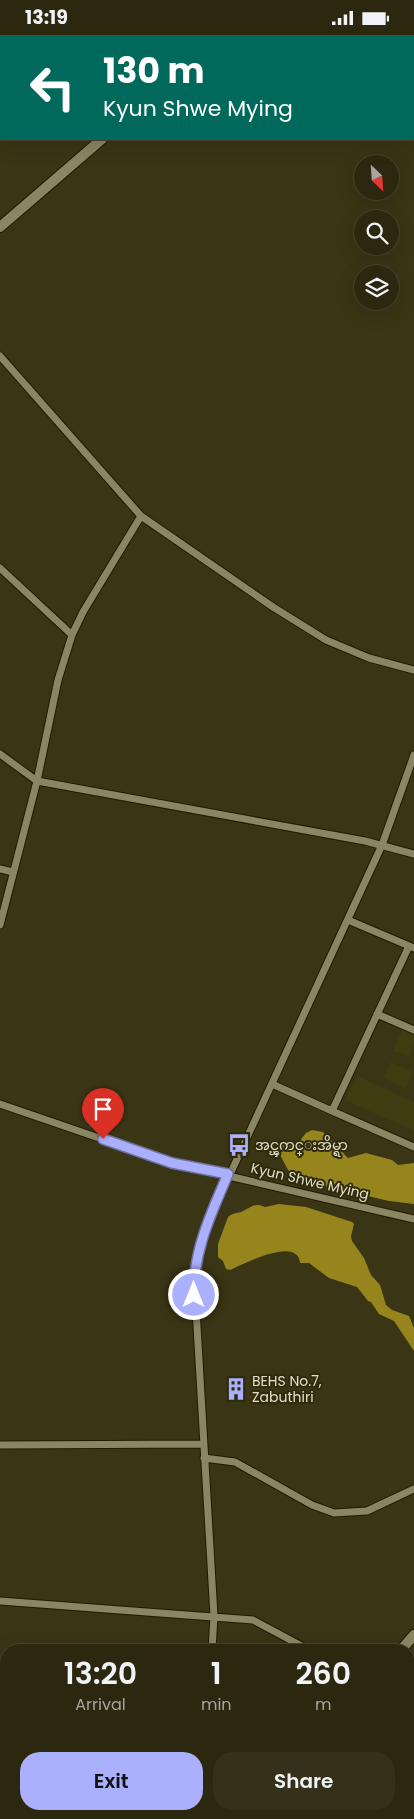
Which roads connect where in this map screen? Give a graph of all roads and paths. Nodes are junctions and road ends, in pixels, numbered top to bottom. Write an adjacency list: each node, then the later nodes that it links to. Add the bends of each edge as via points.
1 (101, 140): 2 (main road)
2 (0, 227)
3 (0, 357): 4 (street)
4 (142, 516): 6 (street); 7 (street, via 326,640 369,658)
5 (0, 568): 6 (street)
6 (72, 635): 10 (street, via 58,680)
7 (414, 670)
8 (0, 754): 10 (street)
9 (414, 755): 11 (street)
10 (37, 781): 11 (street); 14 (street)
11 (382, 845): 12 (street); 15 (street)
12 (414, 854)
13 (0, 869): 14 (street)
14 (13, 872): 16 (street)
15 (348, 921): 17 (street); 20 (street)
16 (0, 925)
17 (412, 947): 18 (street)
18 (377, 1014): 19 (street); 22 (street)
19 (414, 1030)
20 (272, 1085): 22 (street); 24 (street)
21 (0, 1104): 24 (street, Kyun Shwe Mying, via 172,1163)
22 (332, 1111): 23 (street)
23 (414, 1147)
24 (228, 1174): 25 (street, Kyun Shwe Mying); 26 (street, via 202,1235 194,1275)
25 (414, 1219)
26 (202, 1444): 27 (street); 28 (street)
27 (0, 1445)
28 (204, 1458): 29 (street, via 235,1462 312,1505 334,1513 368,1511); 31 (street)
29 (414, 1489)
30 (0, 1601): 31 (street)
31 (214, 1616): 32 (street); 33 (street, via 253,1620)
32 (212, 1644)
33 (298, 1644)

